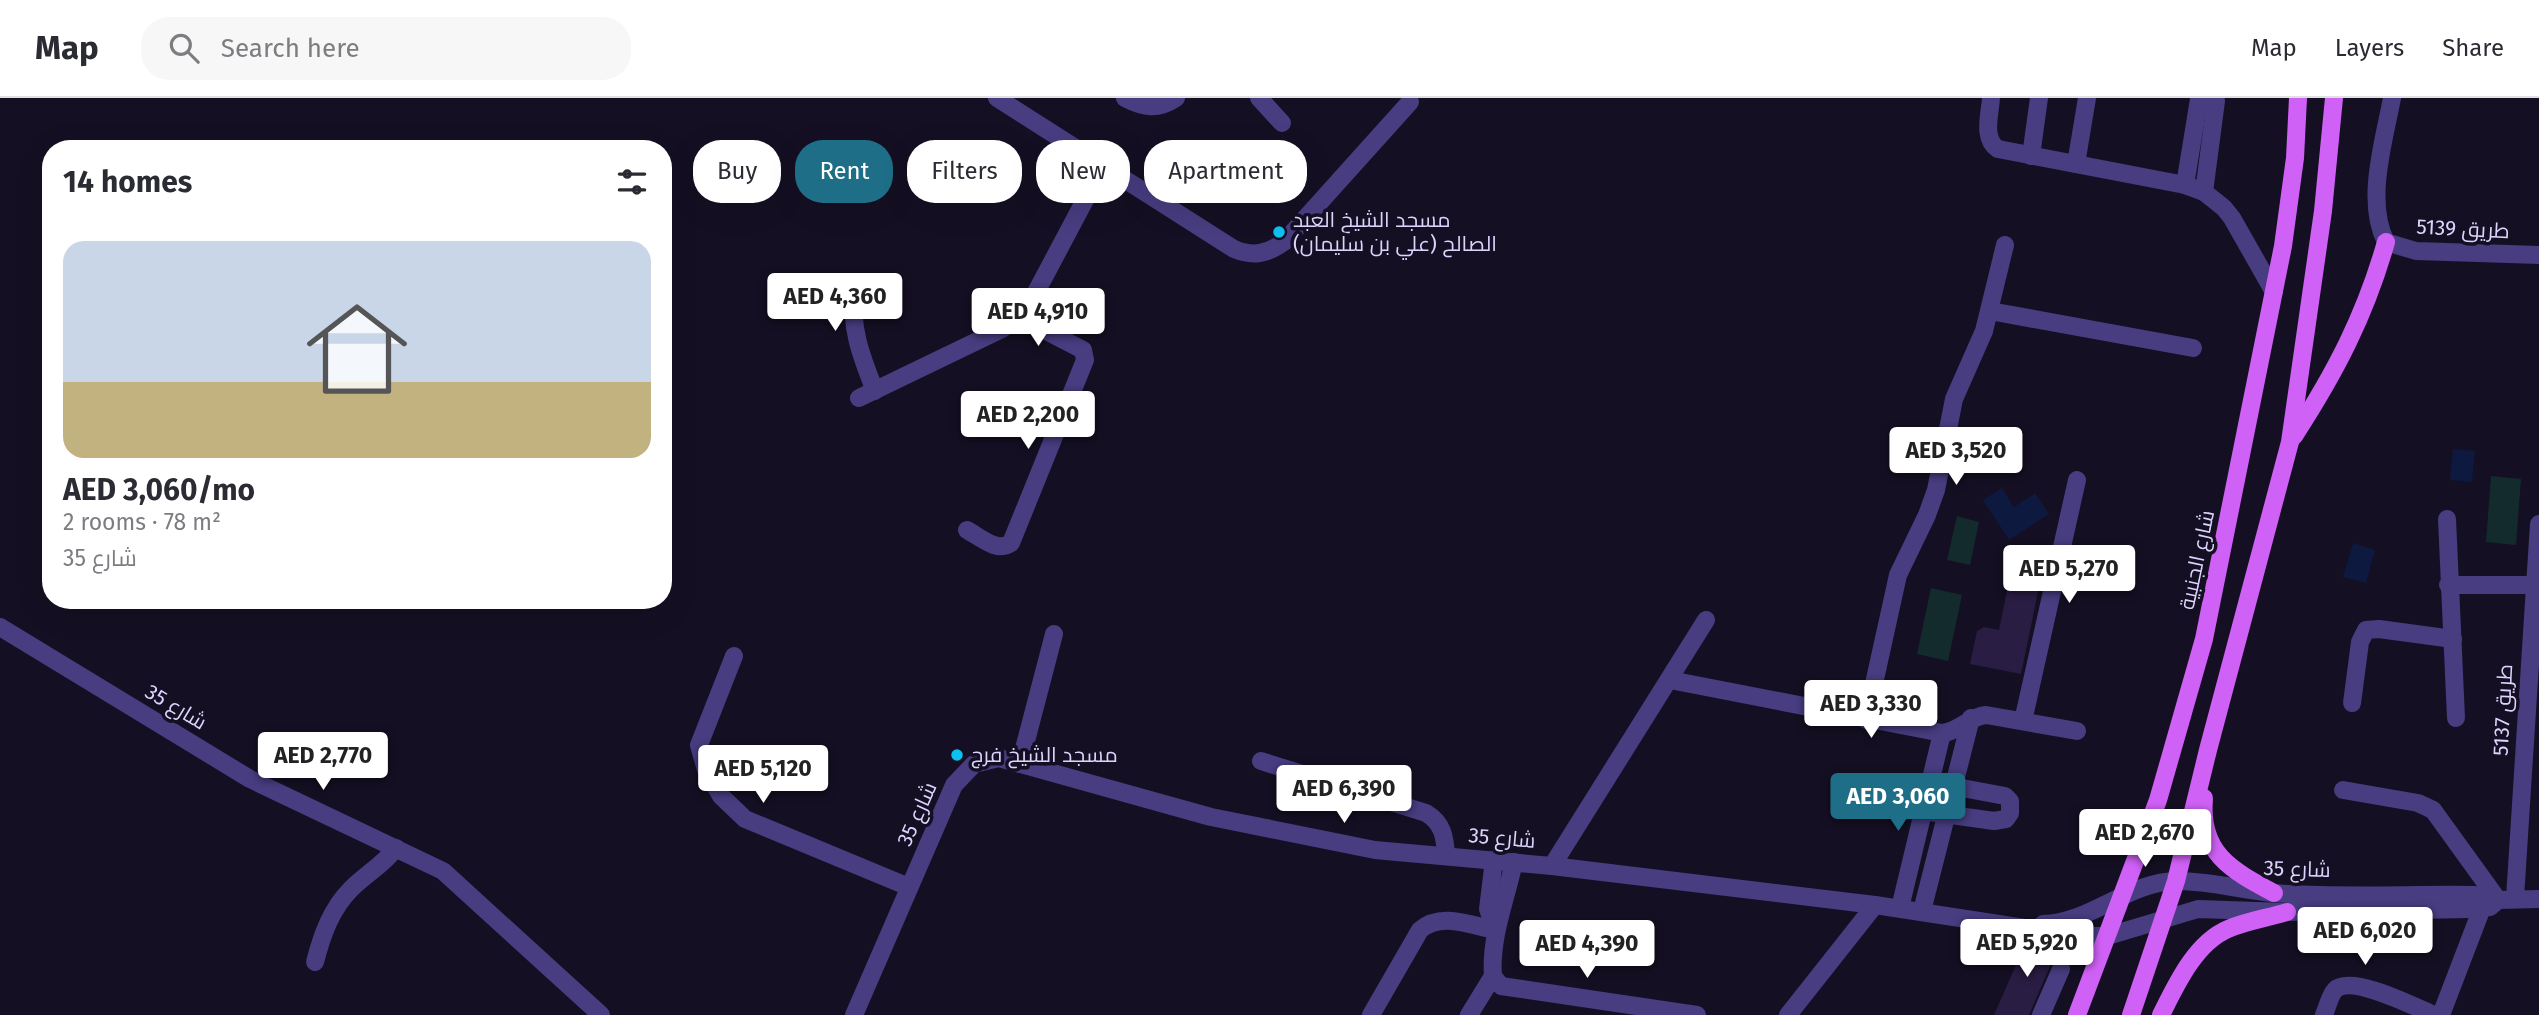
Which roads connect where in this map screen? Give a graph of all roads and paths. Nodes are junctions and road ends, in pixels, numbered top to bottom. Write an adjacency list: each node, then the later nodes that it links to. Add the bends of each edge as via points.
1 (998, 98): 14 (street)
2 (1125, 98): 3 (street, via 1151,108)
3 (1176, 98)
4 (1259, 98): 13 (street)
5 (1991, 98): 15 (street, via 1988,135 1993,146)
6 (2039, 98): 15 (street)
7 (2087, 98): 16 (street)
8 (2298, 98): 25 (main road, شارع الجنبية, via 2295,158)
9 (2334, 98): 29 (main road)
10 (2392, 98): 21 (street, طريق 5139, via 2376,201)
11 (2211, 99): 18 (street); 19 (street)
12 (1410, 102): 17 (street, via 1284,242 1260,254 1234,249)
13 (1282, 122)
14 (1063, 140)
15 (2031, 156): 16 (street)
16 (2076, 164): 18 (street)
17 (1130, 183)
18 (2185, 185): 19 (street)
19 (2204, 192): 25 (street, via 2232,219)
20 (1083, 203): 27 (street)
21 (2386, 242): 23 (street, طريق 5139, via 2417,251); 29 (main road, via 2374,287 2347,349)
22 (2005, 245): 26 (street)
23 (2539, 255)
24 (855, 288): 27 (street, via 851,311 867,394)
25 (2274, 292): 65 (main road, شارع الجنبية, via 2196,670 2158,800)
26 (1990, 311): 28 (street); 45 (street, via 1954,399 1936,490 1898,575)
27 (1019, 317): 33 (street, via 1083,349 1085,360 1011,543 996,546)
28 (2193, 348)
29 (2290, 442): 49 (main road)
30 (2077, 480): 46 (street)
31 (2447, 519): 34 (street)
32 (2539, 524): 35 (street, طريق 5137)
33 (967, 530)
34 (2448, 585): 35 (street); 39 (street)
35 (2534, 585): 67 (street, طريق 5137)
36 (1706, 620): 41 (street)
37 (0, 626): 57 (street, شارع 35, via 250,779)
38 (1054, 634): 51 (street)
39 (2453, 639): 42 (street, via 2366,630 2360,642); 44 (street)
40 (734, 656): 63 (street, via 699,745 721,796 745,818)
41 (1670, 680): 45 (street); 61 (street)
42 (2352, 703)
43 (1971, 718): 46 (street, via 1986,715); 48 (street); 53 (street)
44 (2456, 718)
45 (1866, 720): 48 (street)
46 (2023, 721): 47 (street)
47 (2077, 730)
48 (1942, 733): 52 (street)
49 (2208, 750): 62 (main road); 64 (main road, via 2203,809 2214,852 2241,875)
50 (1261, 761): 58 (street, via 1426,813 1435,818 1445,836)
51 (1020, 764): 58 (street, شارع 35, via 1276,832 1375,850); 63 (street, شارع 35, via 999,758 974,764 954,785)
52 (1930, 782): 53 (street); 55 (street)
53 (1953, 786): 56 (street); 56 (street, via 2005,796 2010,813 2000,821)
54 (2343, 790): 67 (street, via 2434,810)
55 (1923, 811): 56 (street); 69 (street)
56 (1946, 814): 70 (street)
57 (396, 848): 76 (street, via 351,889 326,925); 80 (street, شارع 35, via 450,877)
58 (1446, 856): 59 (street, شارع 35)
59 (1494, 860): 60 (street, شارع 35); 74 (street, via 1488,909)
60 (1514, 862): 61 (street, شارع 35); 74 (street)
61 (1552, 866): 68 (street, شارع 35)
62 (2176, 881): 64 (street, شارع 35); 65 (street, شارع 35); 72 (main road)
63 (909, 887): 81 (street, شارع 35)
64 (2274, 893): 67 (street, شارع 35, via 2475,895)
65 (2123, 894): 73 (street, شارع 35, via 2084,917); 75 (main road, شارع الجنبية)
66 (2539, 899): 67 (street, شارع 35)
67 (2498, 902): 71 (street, شارع 35); 92 (street, طريق 5137)
68 (1875, 905): 69 (street, شارع 35); 85 (street)
69 (1900, 908): 70 (street, شارع 35)
70 (1922, 911): 73 (street, شارع 35)
71 (2287, 912): 72 (street, شارع 35, via 2198,909); 89 (main road, via 2227,929 2209,943 2185,970)
72 (2163, 920): 75 (street, شارع 35); 88 (main road)
73 (2019, 928): 75 (street, شارع 35)
74 (1495, 930): 78 (street); 82 (street, via 1449,921 1428,923)
75 (2108, 936): 87 (main road, شارع الجنبية)
76 (315, 962)
77 (2061, 969): 86 (street)
78 (1493, 975): 79 (street, via 1508,988); 83 (street)
79 (1674, 1014): 84 (street)
80 (601, 1015)
81 (854, 1015)
82 (1371, 1015)
83 (1469, 1015)
84 (1697, 1015)
85 (1788, 1015)
86 (2041, 1015)
87 (2077, 1015)
88 (2131, 1015)
89 (2161, 1015)
90 (2323, 1015): 91 (street, via 2335,990 2358,985)
91 (2434, 1015)
92 (2441, 1015)

